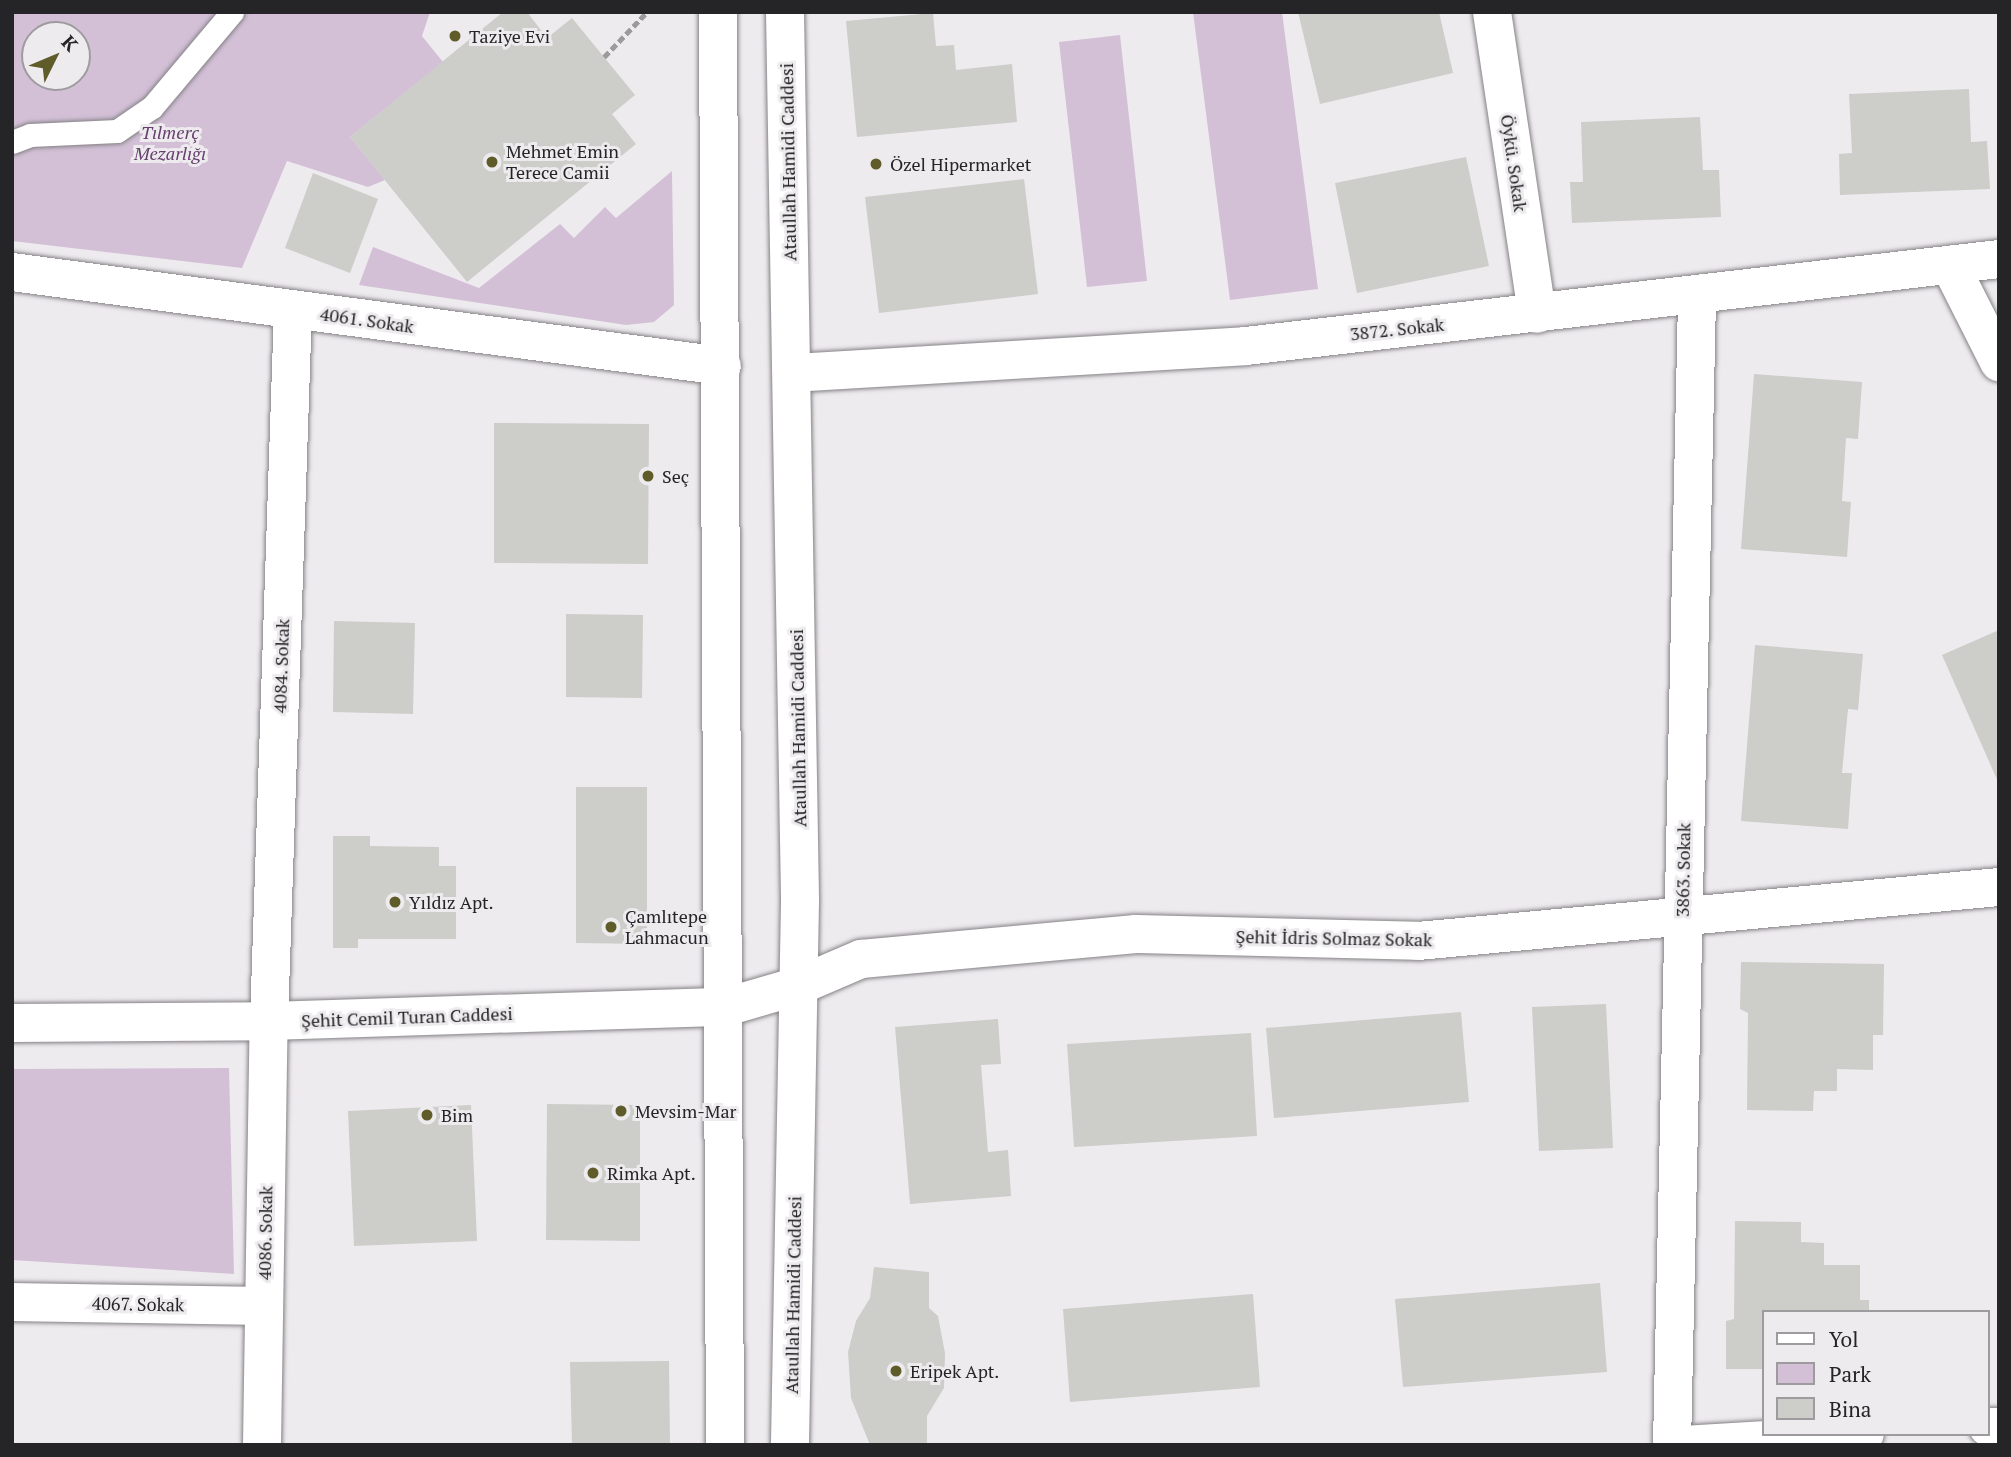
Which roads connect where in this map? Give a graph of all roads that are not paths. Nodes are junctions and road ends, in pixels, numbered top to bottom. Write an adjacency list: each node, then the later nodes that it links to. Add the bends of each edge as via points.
1 (232, 12): 5 (lane, via 152,107 117,131 30,135)
2 (719, 12): 13 (street)
3 (785, 12): 14 (street, Ataullah Hamidi Caddesi)
4 (1492, 12): 11 (street, Öykü. Sokak)
5 (12, 142)
6 (1999, 259): 7 (street, 3872. Sokak)
7 (1950, 265): 9 (street, 3872. Sokak); 12 (street)
8 (12, 272): 10 (street, 4061. Sokak)
9 (1697, 295): 11 (street, 3872. Sokak); 16 (street, 3863. Sokak)
10 (293, 310): 13 (street, 4061. Sokak); 19 (street, 4084. Sokak)
11 (1536, 314): 14 (street, 3872. Sokak, via 1246,345)
12 (1999, 362)
13 (722, 366): 18 (street)
14 (793, 373): 17 (street, Ataullah Hamidi Caddesi)
15 (1999, 887): 16 (street, Şehit İdris Solmaz Sokak)
16 (1682, 914): 17 (street, Şehit İdris Solmaz Sokak, via 1418,942 1136,934 862,959); 27 (street, 3863. Sokak)
17 (799, 986): 18 (street, Şehit Cemil Turan Caddesi); 26 (street, Ataullah Hamidi Caddesi)
18 (726, 1007): 19 (street, Şehit Cemil Turan Caddesi); 25 (street)
19 (269, 1021): 20 (street, Şehit Cemil Turan Caddesi); 22 (street, 4086. Sokak)
20 (12, 1023)
21 (12, 1302): 22 (street, 4067. Sokak)
22 (263, 1306): 24 (street, 4086. Sokak)
23 (1832, 1436): 28 (street)
24 (262, 1445)
25 (725, 1445)
26 (790, 1445)
27 (1672, 1445)
28 (1681, 1445)

